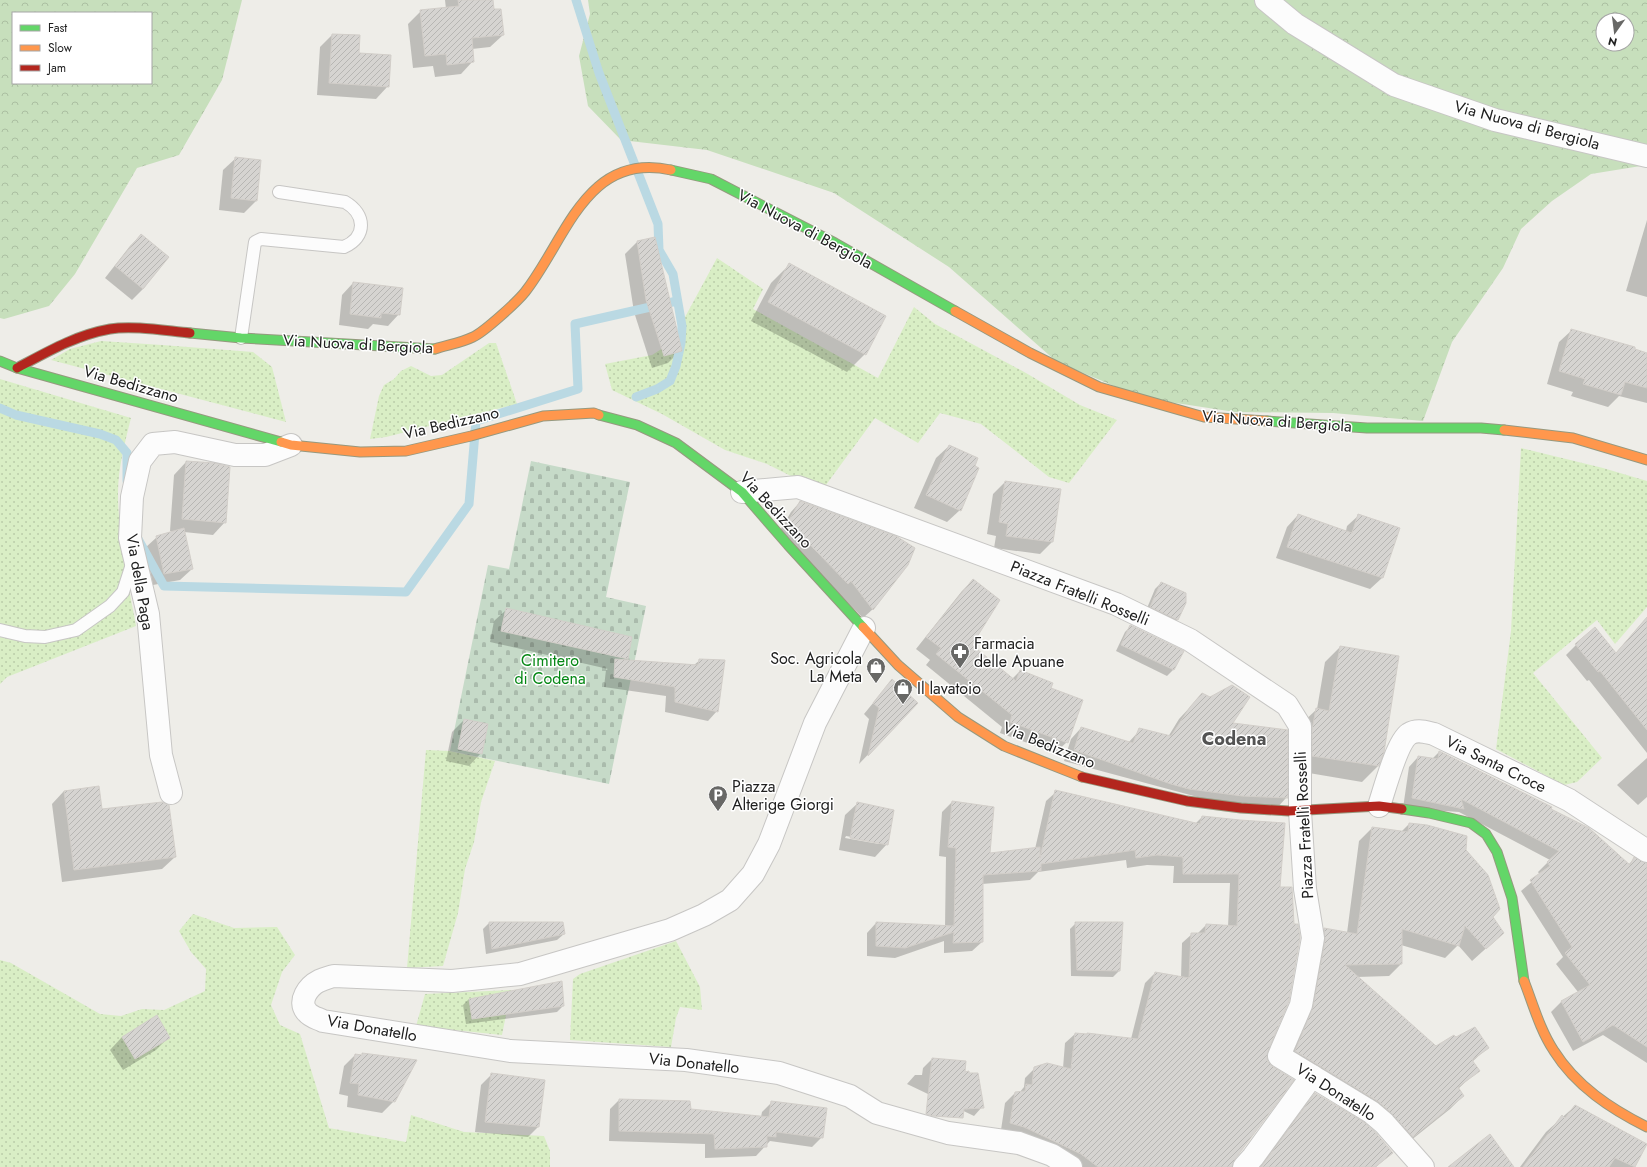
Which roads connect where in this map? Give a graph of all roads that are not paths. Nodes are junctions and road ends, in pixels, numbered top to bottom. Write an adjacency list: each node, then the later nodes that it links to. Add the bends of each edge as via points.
1 (1266, 0): 2 (street, Via Nuova di Bergiola, via 1295,24 1394,85 1495,120)
2 (1647, 156)
3 (279, 192): 4 (lane, via 345,202 352,206 360,218 360,233 344,248 261,238 255,242)
4 (241, 338): 6 (street, Via Nuova di Bergiola, via 111,329 67,341); 8 (street, Via Nuova di Bergiola, via 435,349 473,337 525,292 578,208 603,181 631,169 645,167 711,179 1099,387 1204,417 1366,428 1481,428 1572,438)
5 (0, 361): 6 (street, Via Bedizzano)
6 (17, 368): 7 (street, Via Bedizzano)
7 (291, 445): 9 (street, Via Bedizzano, via 360,452 406,451 543,416 594,414 637,425 676,443); 10 (street, Via della Paga, via 265,455 236,455 175,442 153,444 140,461 132,497 130,538)
8 (1647, 460)
9 (742, 492): 11 (street, Via Bedizzano); 15 (street, Piazza Fratelli Rosselli, via 798,487 1116,604 1190,640 1287,705 1300,726)
10 (134, 556): 12 (lane, via 123,592 110,606 76,630 45,637 25,636); 13 (street, Via della Paga, via 148,614 162,754)
11 (864, 628): 15 (street, Via Bedizzano, via 898,664 958,717 1004,746 1078,776 1123,787 1187,801); 20 (street, Via Donatello, via 816,723 769,844 753,874 730,900 670,930 520,974 452,982 334,976 318,981 307,991 303,1002 305,1011 323,1021 510,1051 686,1060 779,1074 850,1096 877,1113 948,1133 1019,1143 1052,1155)
12 (0, 630)
13 (171, 793)
14 (1379, 806): 15 (street, Via Bedizzano); 16 (street, Via Santa Croce, via 1401,743 1409,734 1418,731 1434,734 1569,800); 19 (street, Via Bedizzano, via 1429,813 1471,823 1486,834 1497,852 1512,898 1523,978 1553,1050 1567,1070 1590,1091 1619,1113)
15 (1295, 811): 17 (street, Piazza Fratelli Rosselli, via 1313,938 1301,1005)
16 (1647, 850)
17 (1279, 1056): 18 (street, Via Donatello)
18 (1312, 1076): 21 (street); 22 (street, Via Donatello, via 1371,1112)
19 (1647, 1127)
20 (1071, 1167)
21 (1244, 1167)
22 (1423, 1167)

